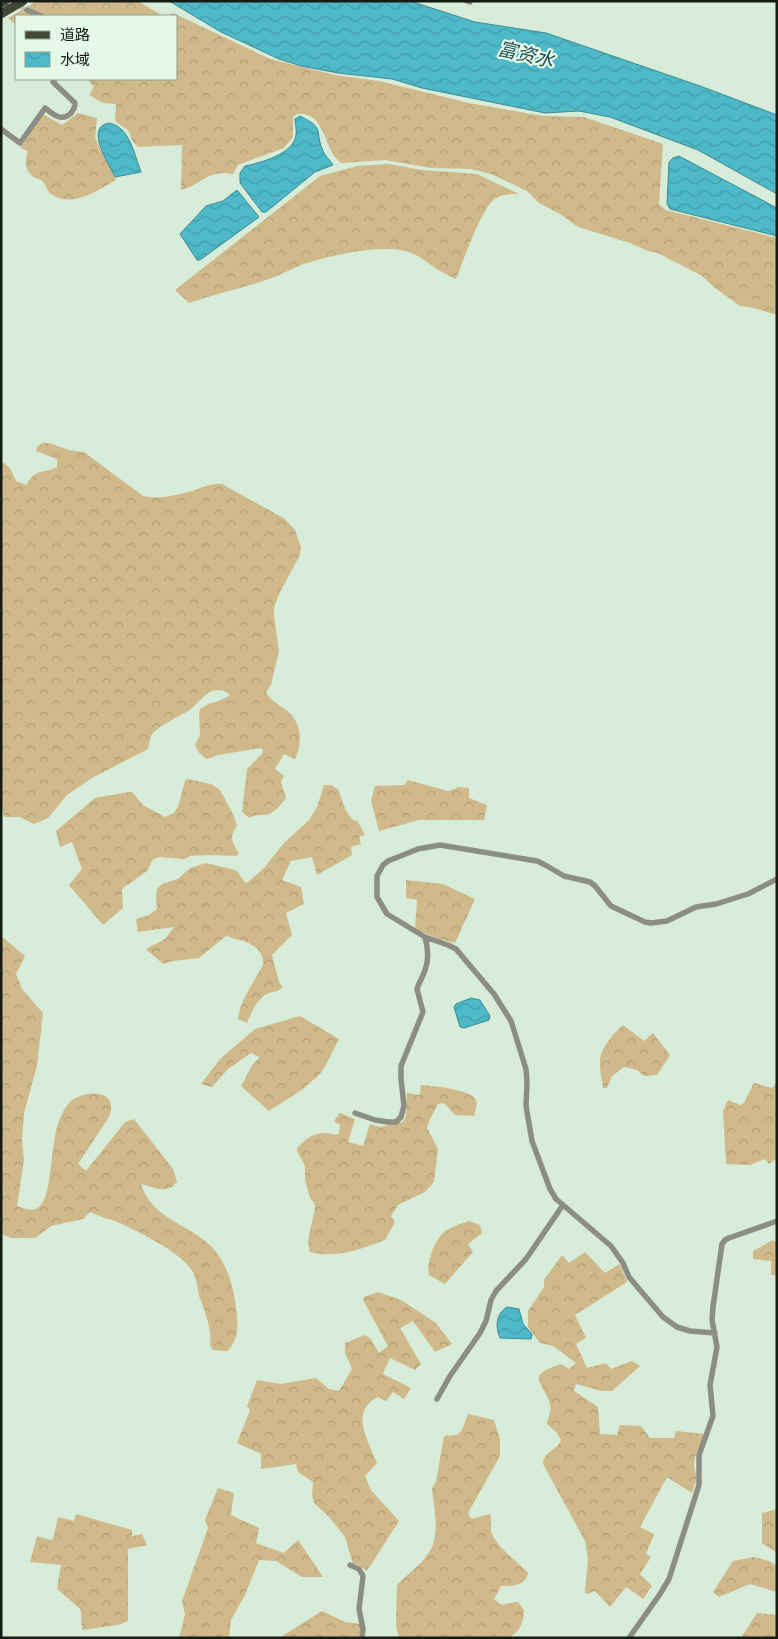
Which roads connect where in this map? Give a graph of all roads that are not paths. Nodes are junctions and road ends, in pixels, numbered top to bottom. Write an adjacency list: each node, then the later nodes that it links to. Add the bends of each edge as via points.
1 (5, 1): 2 (main road)
2 (1, 3)
3 (25, 6): 4 (main road); 5 (street)
4 (1, 14)
5 (39, 15)
6 (54, 80): 7 (street, via 75,103 70,114 59,117 45,108 20,143)
7 (1, 129)
8 (777, 879): 9 (street, via 748,894 696,907 667,921 645,922 611,906 590,882 564,876 536,861 433,845 388,861 377,876 377,896 386,914)
9 (425, 937): 10 (street, via 428,949 426,969 417,989 423,1012 402,1066 404,1106 401,1116 396,1122 388,1122); 11 (street, via 456,949 494,994 511,1021 526,1069 526,1106 532,1140 550,1189)
10 (355, 1114)
11 (563, 1205): 13 (street, via 611,1246 629,1277 663,1317 677,1327); 14 (street, via 526,1259 496,1291 480,1333)
12 (777, 1221): 13 (street, via 725,1240 722,1244 713,1302)
13 (715, 1333): 17 (street, via 717,1347 710,1387 714,1416 699,1455 700,1485 669,1579)
14 (437, 1399)
15 (350, 1565): 16 (street, via 359,1568 363,1576 359,1609)
16 (362, 1638)
17 (629, 1638)

